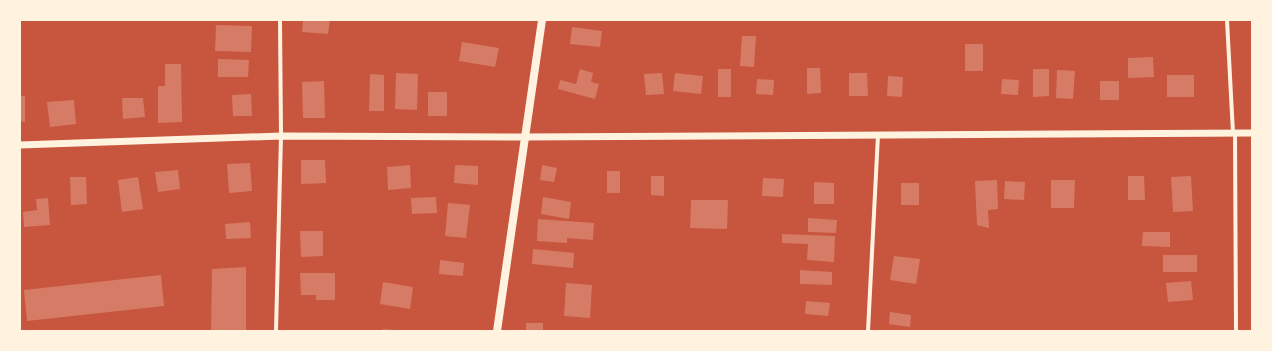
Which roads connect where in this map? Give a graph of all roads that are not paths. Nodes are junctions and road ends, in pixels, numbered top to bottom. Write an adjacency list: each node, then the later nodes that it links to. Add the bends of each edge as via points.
1 (280, 20): 7 (street)
2 (542, 20): 8 (main road)
3 (1227, 20): 4 (street)
4 (1234, 133): 5 (street); 6 (street); 13 (street)
5 (1252, 133)
6 (878, 135): 8 (street); 12 (street)
7 (281, 136): 8 (street); 9 (street); 10 (street)
8 (524, 137): 11 (main road)
9 (20, 145)
10 (276, 331)
11 (497, 331)
12 (868, 331)
13 (1236, 331)

